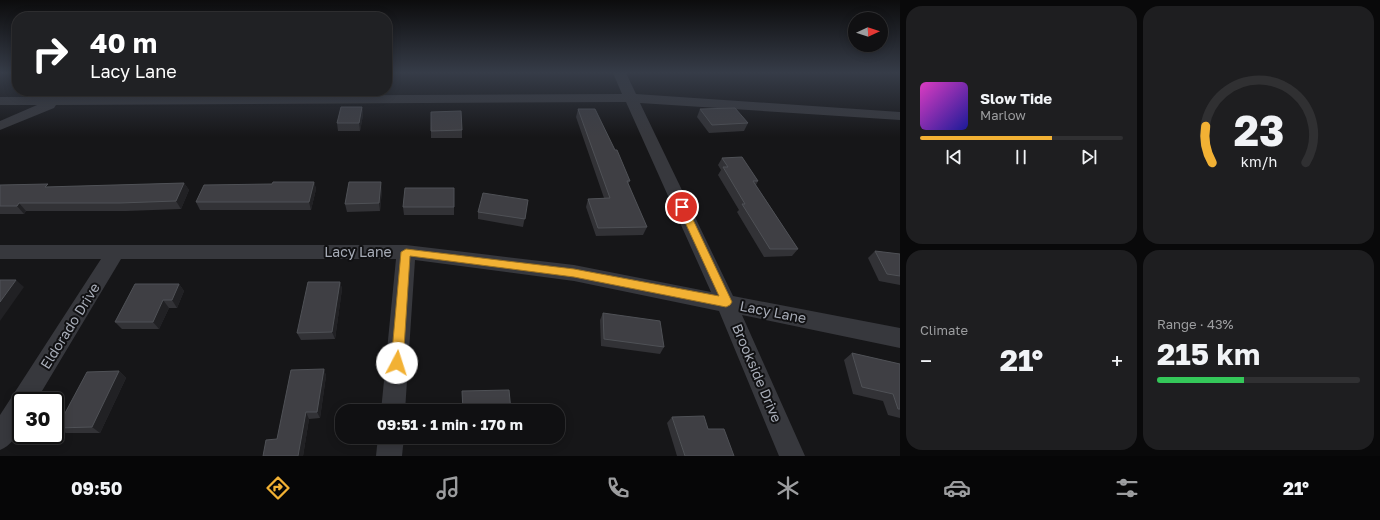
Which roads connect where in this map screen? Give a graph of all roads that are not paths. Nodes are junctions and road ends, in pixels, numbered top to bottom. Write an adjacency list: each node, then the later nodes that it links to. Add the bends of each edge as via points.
1 (630, 94): 3 (street, Brookside Drive)
2 (68, 96): 5 (street)
3 (632, 98): 5 (street); 6 (street); 11 (street, Brookside Drive)
4 (0, 101): 5 (street)
5 (56, 102): 7 (street)
6 (900, 116)
7 (0, 126)
8 (0, 252): 9 (street, Lacy Lane)
9 (116, 252): 10 (street, Lacy Lane); 13 (street, Eldorado Drive)
10 (406, 252): 11 (street, Lacy Lane, via 574,273); 14 (street)
11 (726, 302): 12 (street, Lacy Lane); 19 (street, Brookside Drive)
12 (900, 338)
13 (29, 392)
14 (394, 404)
15 (12, 418): 16 (street)
16 (0, 437)
17 (390, 444): 18 (street)
18 (389, 456)
19 (792, 456)

